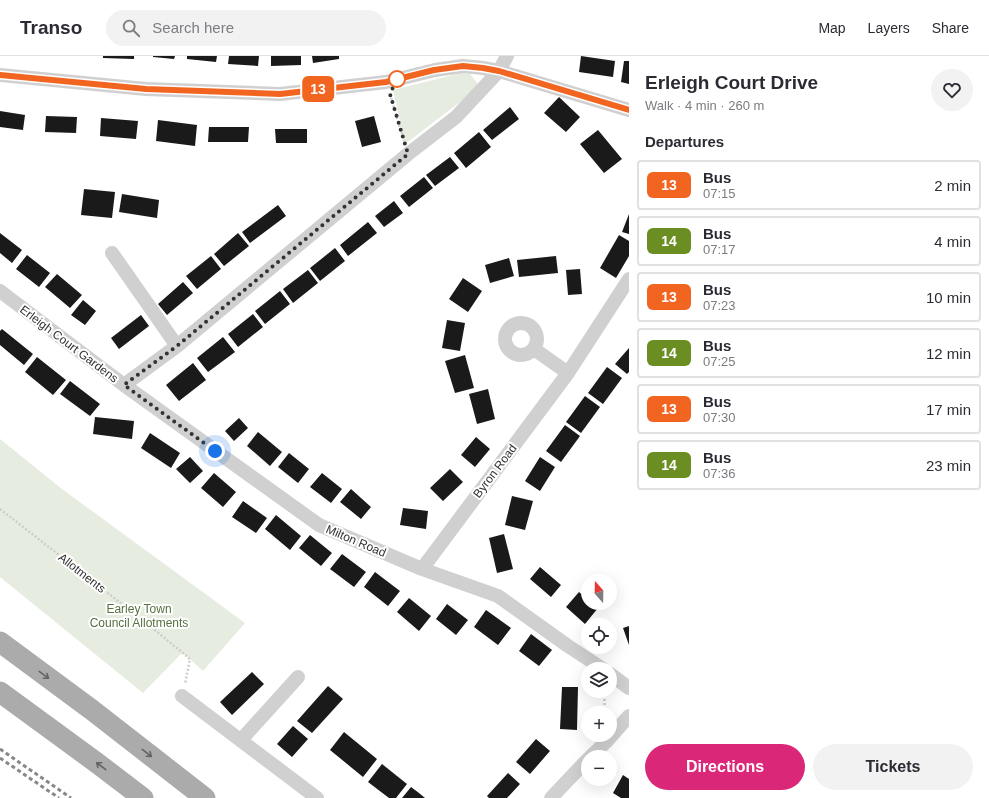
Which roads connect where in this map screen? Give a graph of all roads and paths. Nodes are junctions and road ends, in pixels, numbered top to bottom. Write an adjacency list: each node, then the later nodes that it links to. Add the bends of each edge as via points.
1 (507, 56): 2 (street, Erleigh Court Gardens)
2 (499, 71): 4 (street, via 463,66); 5 (street); 6 (street, Erleigh Court Gardens, via 456,117)
3 (0, 75): 4 (street, via 146,89 280,94)
4 (386, 82): 6 (path)
5 (629, 110)
6 (408, 154): 10 (street, Erleigh Court Gardens)
7 (112, 253): 10 (street)
8 (629, 280): 12 (street, Byron Road)
9 (0, 291): 13 (street, Erleigh Court Gardens)
10 (177, 346): 13 (street, Erleigh Court Gardens)
11 (534, 349): 12 (street)
12 (568, 372): 15 (street, Byron Road)
13 (124, 385): 15 (street, Milton Road, via 319,525)
14 (0, 509): 22 (path, Allotments, via 190,659)
15 (422, 569): 17 (street, Milton Road, via 498,596)
16 (4, 644): 28 (main road, one-way to 28)
17 (593, 662)
18 (298, 677): 24 (street)
19 (617, 679): 20 (street)
20 (629, 688)
21 (0, 692): 27 (main road, one-way to 21)
22 (182, 696): 24 (street)
23 (629, 716): 25 (street)
24 (241, 740): 29 (street)
25 (597, 750)
26 (581, 766): 30 (street)
27 (143, 798)
28 (205, 798)
29 (317, 798)
30 (551, 798)

